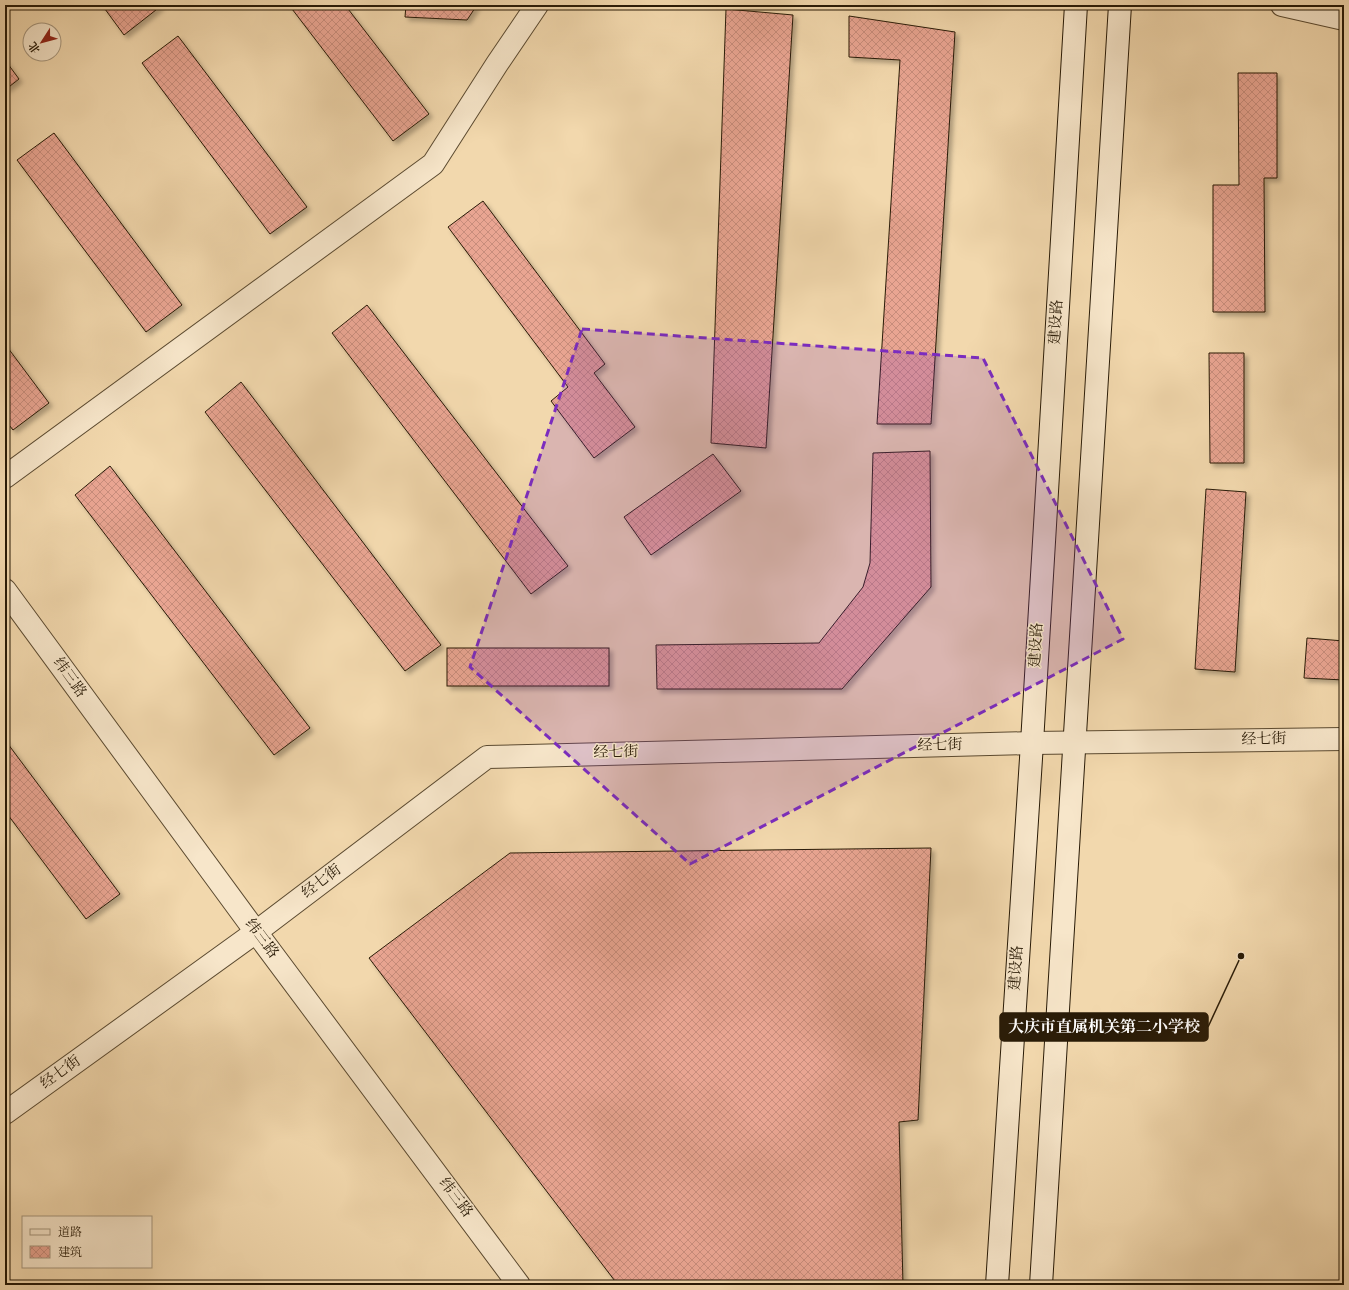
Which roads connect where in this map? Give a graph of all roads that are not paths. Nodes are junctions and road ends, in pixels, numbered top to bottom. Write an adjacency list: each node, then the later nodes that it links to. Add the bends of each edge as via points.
1 (537, 5): 6 (street, via 433,164)
2 (1076, 5): 9 (street, 建设路)
3 (1120, 5): 10 (street)
4 (1282, 5): 5 (street)
5 (1344, 19)
6 (5, 477)
7 (5, 590): 11 (street, 纬三路)
8 (1344, 739): 10 (street, 经七街)
9 (1032, 743): 10 (street, 经七街); 11 (street, 经七街, via 487,757); 14 (street, 建设路)
10 (1074, 743): 15 (street)
11 (256, 932): 12 (street, 经七街); 13 (street, 纬三路)
12 (5, 1113)
13 (519, 1285)
14 (997, 1285)
15 (1041, 1285)

